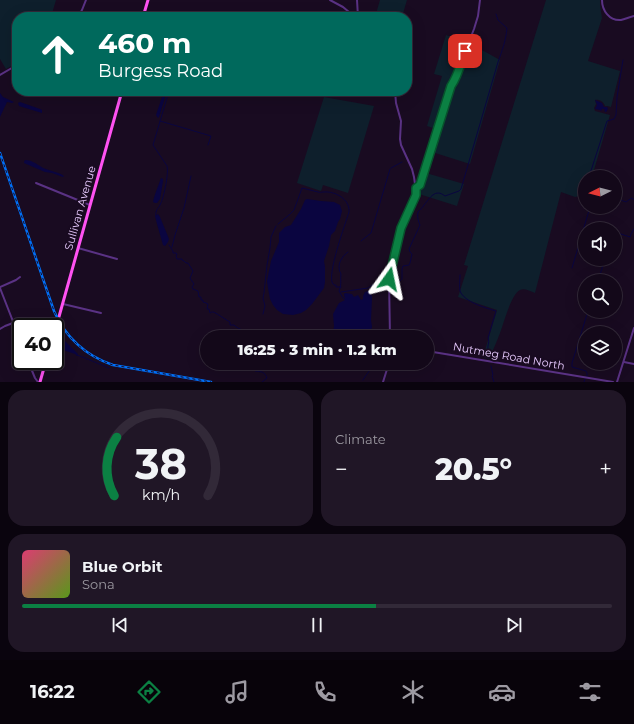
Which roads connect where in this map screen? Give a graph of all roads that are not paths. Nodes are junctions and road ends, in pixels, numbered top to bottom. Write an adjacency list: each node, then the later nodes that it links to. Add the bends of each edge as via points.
1 (86, 0): 7 (street)
2 (148, 0): 8 (main road)
3 (330, 0): 9 (street)
4 (357, 0): 10 (street)
5 (480, 0): 17 (street, via 474,29 458,74 451,86 420,185)
6 (602, 0): 11 (street, via 604,10 612,18 620,20)
7 (81, 12)
8 (144, 12)
9 (350, 12)
10 (356, 12)
11 (634, 16)
12 (12, 68): 13 (street)
13 (0, 75)
14 (121, 96): 18 (main road, Sullivan Avenue)
15 (395, 96): 17 (street, via 402,121 401,145 412,169)
16 (36, 183): 18 (street)
17 (416, 188): 30 (street, via 416,195 401,228 389,279)
18 (90, 205): 19 (main road, Sullivan Avenue)
19 (78, 248): 20 (street); 23 (main road, Sullivan Avenue)
20 (117, 258)
21 (20, 277): 22 (street)
22 (0, 287): 25 (street)
23 (63, 304): 24 (street); 26 (main road, Sullivan Avenue)
24 (101, 313)
25 (12, 318)
26 (59, 318)
27 (12, 324): 29 (street)
28 (634, 328): 32 (street)
29 (0, 329)
30 (390, 330)
31 (434, 352): 39 (street, Nutmeg Road North)
32 (624, 362): 33 (street); 40 (street)
33 (634, 364)
34 (32, 370): 37 (street)
35 (43, 370): 37 (main road)
36 (387, 370): 38 (street)
37 (39, 382)
38 (383, 382)
39 (613, 382)
40 (617, 382)

